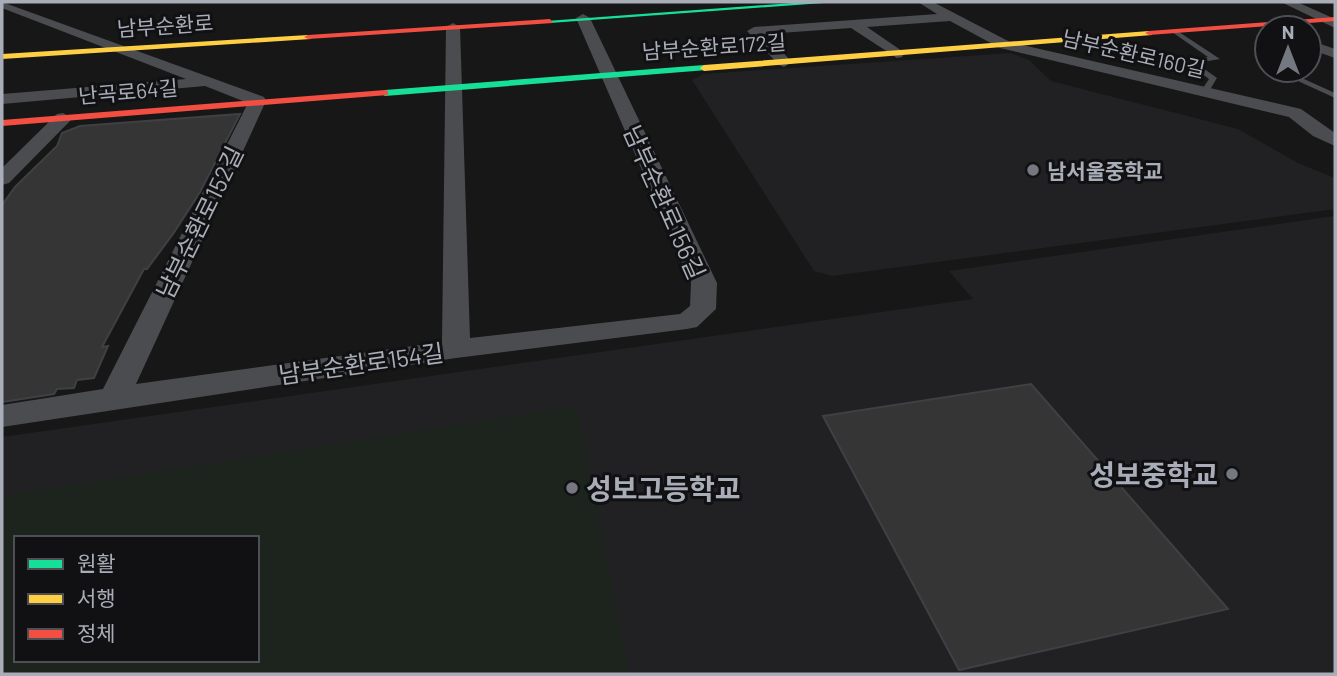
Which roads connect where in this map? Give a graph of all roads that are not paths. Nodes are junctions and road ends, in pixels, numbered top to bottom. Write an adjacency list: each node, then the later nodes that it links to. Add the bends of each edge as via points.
1 (668, 2): 13 (main road, 남부순환로)
2 (834, 2): 7 (main road, 남부순환로)
3 (924, 2): 6 (street, 남부순환로160길)
4 (1287, 2): 8 (street)
5 (2, 4): 13 (street)
6 (953, 17): 9 (street); 15 (street, 남부순환로160길)
7 (583, 18): 10 (main road, 남부순환로); 20 (street, 남부순환로156길)
8 (1331, 21)
9 (854, 24): 17 (street); 19 (street, via 754,31)
10 (453, 27): 16 (main road, 남부순환로); 23 (street, 남부순환로154길)
11 (1253, 27): 12 (main road, 남부순환로172길)
12 (1174, 31): 15 (main road, 남부순환로172길); 24 (lane, via 1216,59 1189,61 1213,78)
13 (94, 39): 14 (main road, 남부순환로); 16 (street)
14 (2, 45)
15 (1005, 45): 17 (main road, 남부순환로172길); 24 (street, 남부순환로160길)
16 (119, 48): 18 (main road, 남부순환로); 21 (street)
17 (897, 54): 19 (main road, 남부순환로172길)
18 (2, 57)
19 (784, 62): 20 (main road, 남부순환로172길)
20 (607, 76): 23 (main road, 남부순환로172길); 32 (street, 남부순환로156길, via 704,283 703,309 687,321)
21 (208, 83): 26 (street); 27 (street)
22 (1309, 84): 25 (lane)
23 (454, 87): 27 (main road, 남부순환로172길); 32 (street, 남부순환로154길)
24 (1205, 91): 30 (street, 남부순환로160길, via 1295,113)
25 (1335, 96)
26 (2, 99)
27 (258, 102): 28 (main road, 난곡로64길); 33 (street, 남부순환로152길)
28 (63, 118): 29 (main road, 난곡로64길); 31 (street)
29 (2, 123)
30 (1335, 140)
31 (2, 179)
32 (456, 349): 33 (street, 남부순환로154길)
33 (114, 398): 34 (street)
34 (2, 416)

